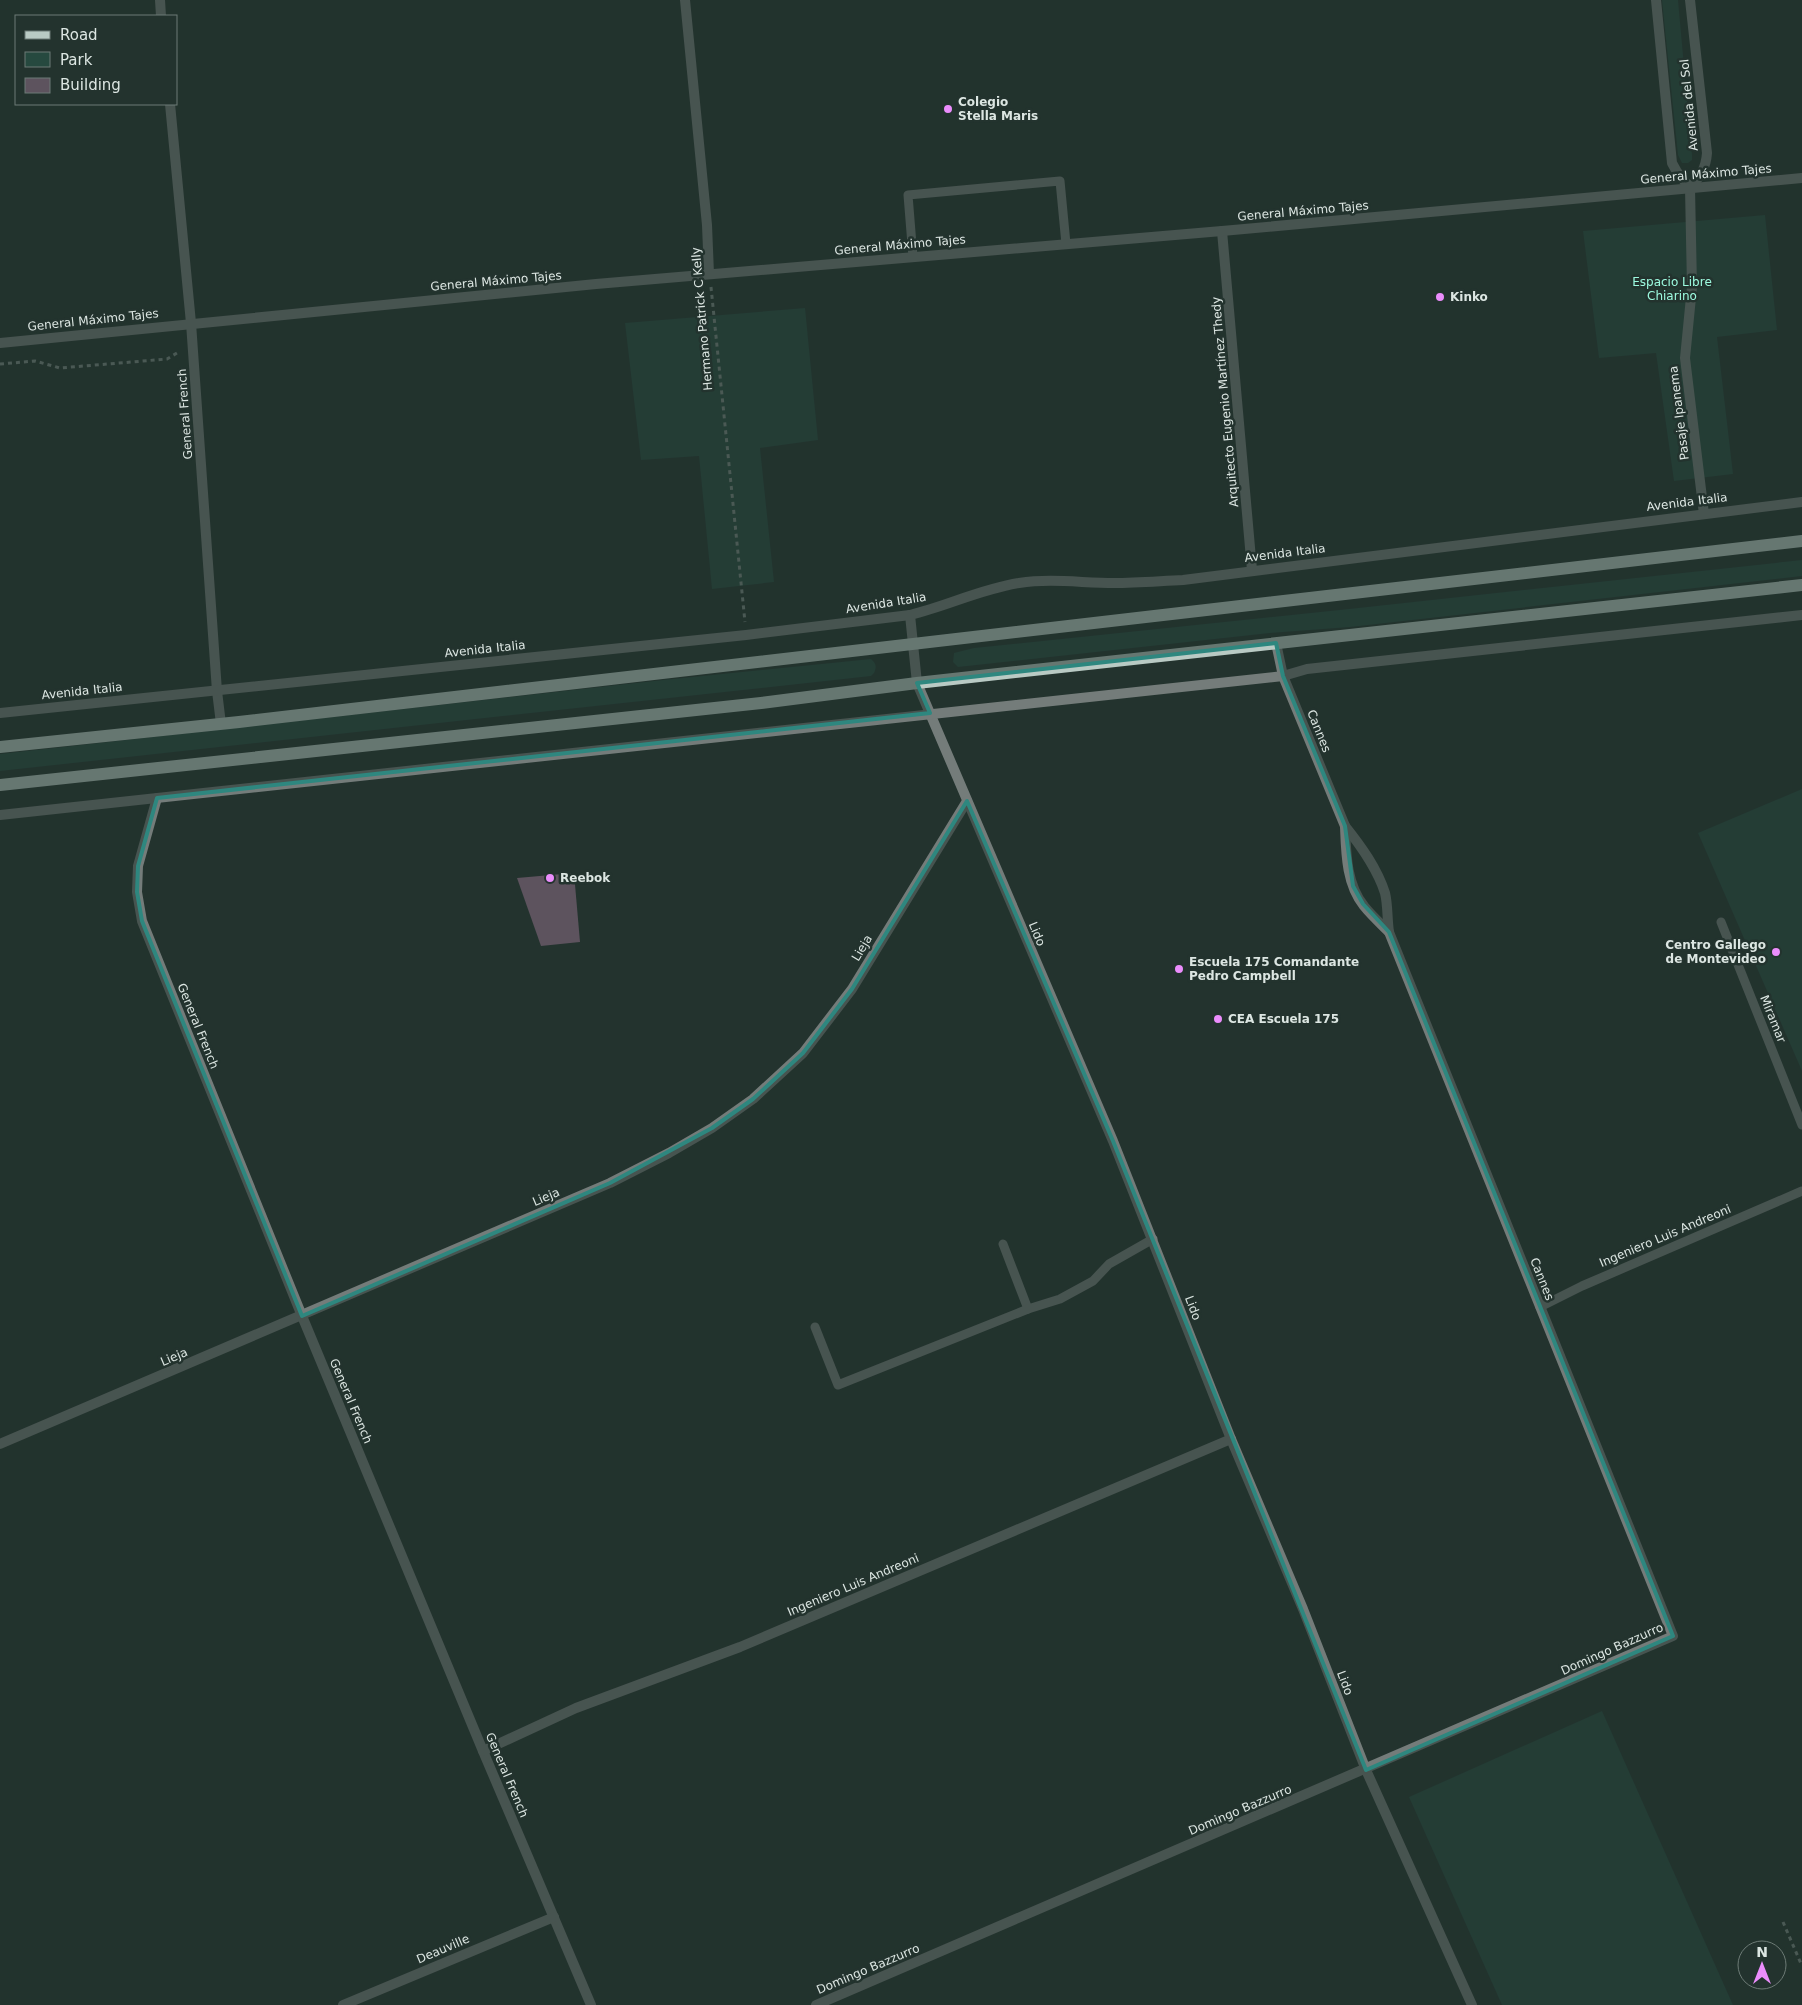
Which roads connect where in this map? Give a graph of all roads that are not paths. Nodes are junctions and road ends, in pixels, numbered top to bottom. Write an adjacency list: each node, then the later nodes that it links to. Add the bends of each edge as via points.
1 (160, 0): 5 (street)
2 (685, 0): 12 (street, Hermano Patrick C Kelly)
3 (1656, 0): 8 (street, Avenida del Sol, via 1672,163)
4 (1690, 0): 8 (street, Avenida del Sol, via 1707,154 1701,176)
5 (161, 15)
6 (170, 105): 13 (street, General French)
7 (1802, 178): 8 (street, General Máximo Tajes)
8 (1690, 188): 9 (street, General Máximo Tajes); 16 (street, Pasaje Ipanema, via 1692,287 1685,358)
9 (1222, 231): 10 (street, General Máximo Tajes); 18 (street, Arquitecto Eugenio Martínez Thedy)
10 (1066, 244): 11 (street, General Máximo Tajes); 11 (lane, via 1060,181 908,195)
11 (913, 257): 12 (street, General Máximo Tajes)
12 (709, 274): 13 (street, General Máximo Tajes)
13 (191, 323): 14 (street, General Máximo Tajes); 26 (street, General French)
14 (0, 343)
15 (1802, 502): 16 (street, Avenida Italia)
16 (1704, 514): 18 (street, Avenida Italia)
17 (1802, 541): 23 (main road)
18 (1252, 570): 21 (street, Avenida Italia, via 1183,580 1021,583 994,588)
19 (1802, 585): 22 (main road)
20 (1802, 615): 24 (street, via 1307,669)
21 (910, 616): 23 (street, Lido); 26 (street, Avenida Italia)
22 (1276, 643): 24 (street, Cannes); 25 (main road)
23 (913, 645): 25 (street, Lido); 29 (main road)
24 (1283, 676): 28 (street); 35 (street, Cannes)
25 (918, 683): 28 (street, Lido); 31 (main road, via 761,703)
26 (217, 691): 27 (street, Avenida Italia); 29 (street, General French)
27 (0, 713)
28 (930, 714): 32 (street); 33 (street, Lido)
29 (221, 724): 30 (main road)
30 (0, 746)
31 (0, 785)
32 (157, 798): 34 (street); 44 (street, General French, via 138,866 137,892 142,921)
33 (967, 802): 40 (street, Lido); 44 (street, Lieja, via 852,989 803,1053 753,1099 670,1153 610,1183)
34 (0, 814)
35 (1345, 826): 37 (street, Cannes, via 1375,870 1385,894); 37 (street, Cannes, via 1353,886 1363,904)
36 (1721, 922): 38 (lane, Miramar)
37 (1388, 932): 42 (street, Cannes)
38 (1802, 1125)
39 (1802, 1191): 42 (lane, Ingeniero Luis Andreoni)
40 (1153, 1239): 43 (lane, via 1109,1264 1093,1281 1060,1299); 46 (street, Lido)
41 (1003, 1244): 43 (lane)
42 (1540, 1307): 48 (street, Cannes)
43 (1028, 1309): 45 (lane, via 838,1385)
44 (302, 1316): 47 (street, Lieja); 49 (street, General French)
45 (814, 1327)
46 (1231, 1438): 49 (street, Ingeniero Luis Andreoni, via 740,1647 576,1708); 50 (street, Lido)
47 (0, 1444)
48 (1674, 1636): 50 (street, Domingo Bazzurro)
49 (483, 1751): 51 (street, General French)
50 (1366, 1770): 54 (street, Domingo Bazzurro); 55 (street, Lido)
51 (554, 1916): 52 (street, Deauville); 53 (street, General French)
52 (343, 2005)
53 (591, 2005)
54 (816, 2005)
55 (1472, 2005)

